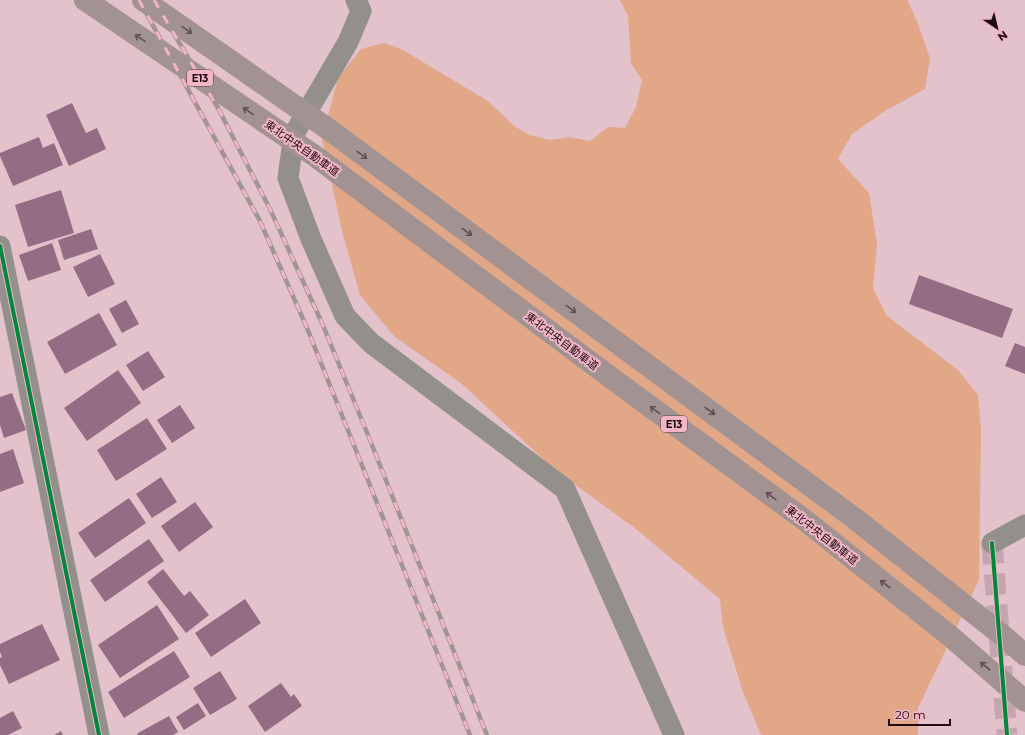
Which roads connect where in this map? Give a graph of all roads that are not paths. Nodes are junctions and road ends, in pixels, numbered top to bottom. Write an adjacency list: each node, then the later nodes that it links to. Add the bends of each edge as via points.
1 (85, 0): 8 (highway, 東北中央自動車道 / E13, one-way to 1, via 950,636 802,518 315,156)
2 (144, 0): 7 (highway, one-way to 7, via 331,132 854,518)
3 (356, 0): 10 (street, via 361,11 348,42 294,134 288,178 311,239 345,316 371,343 565,490)
4 (0, 246): 9 (street)
5 (1025, 525): 6 (street)
6 (992, 543)
7 (1025, 655)
8 (1025, 701)
9 (99, 735)
10 (674, 735)

